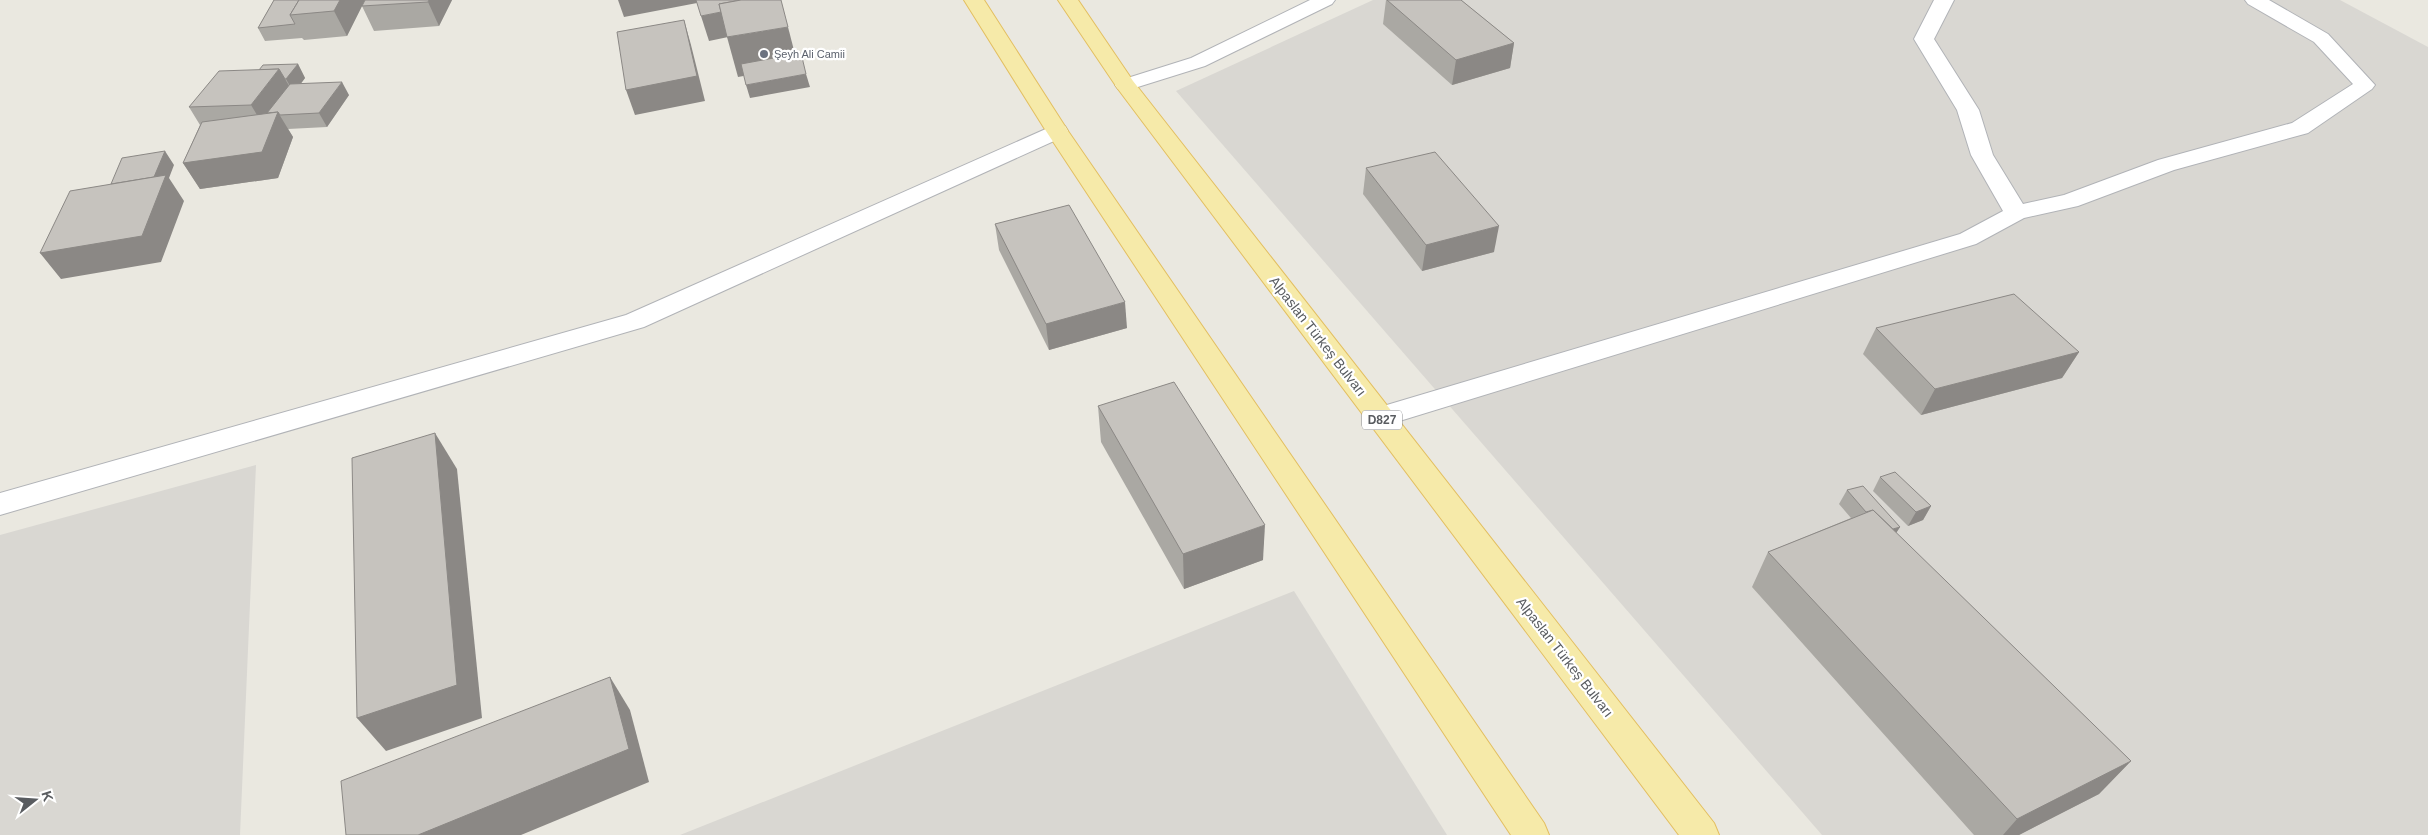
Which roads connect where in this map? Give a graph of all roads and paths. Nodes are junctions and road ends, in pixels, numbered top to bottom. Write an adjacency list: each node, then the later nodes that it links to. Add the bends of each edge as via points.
1 (974, 0): 7 (main road)
2 (1068, 0): 6 (main road, Alpaslan Türkeş Bulvarı / D827)
3 (1325, 0): 6 (street, via 1198,62)
4 (1944, 0): 8 (street, via 1924,39 1968,110 1982,155)
5 (2255, 0): 8 (street, via 2321,38 2365,85 2300,128 2166,165 2070,201)
6 (1125, 85): 9 (main road, Alpaslan Türkeş Bulvarı / D827)
7 (1057, 131): 10 (street, via 635,321); 11 (main road)
8 (2016, 213): 9 (street, via 1968,240)
9 (1380, 417): 12 (main road, Alpaslan Türkeş Bulvarı / D827)
10 (0, 504)
11 (1531, 835)
12 (1702, 835)

